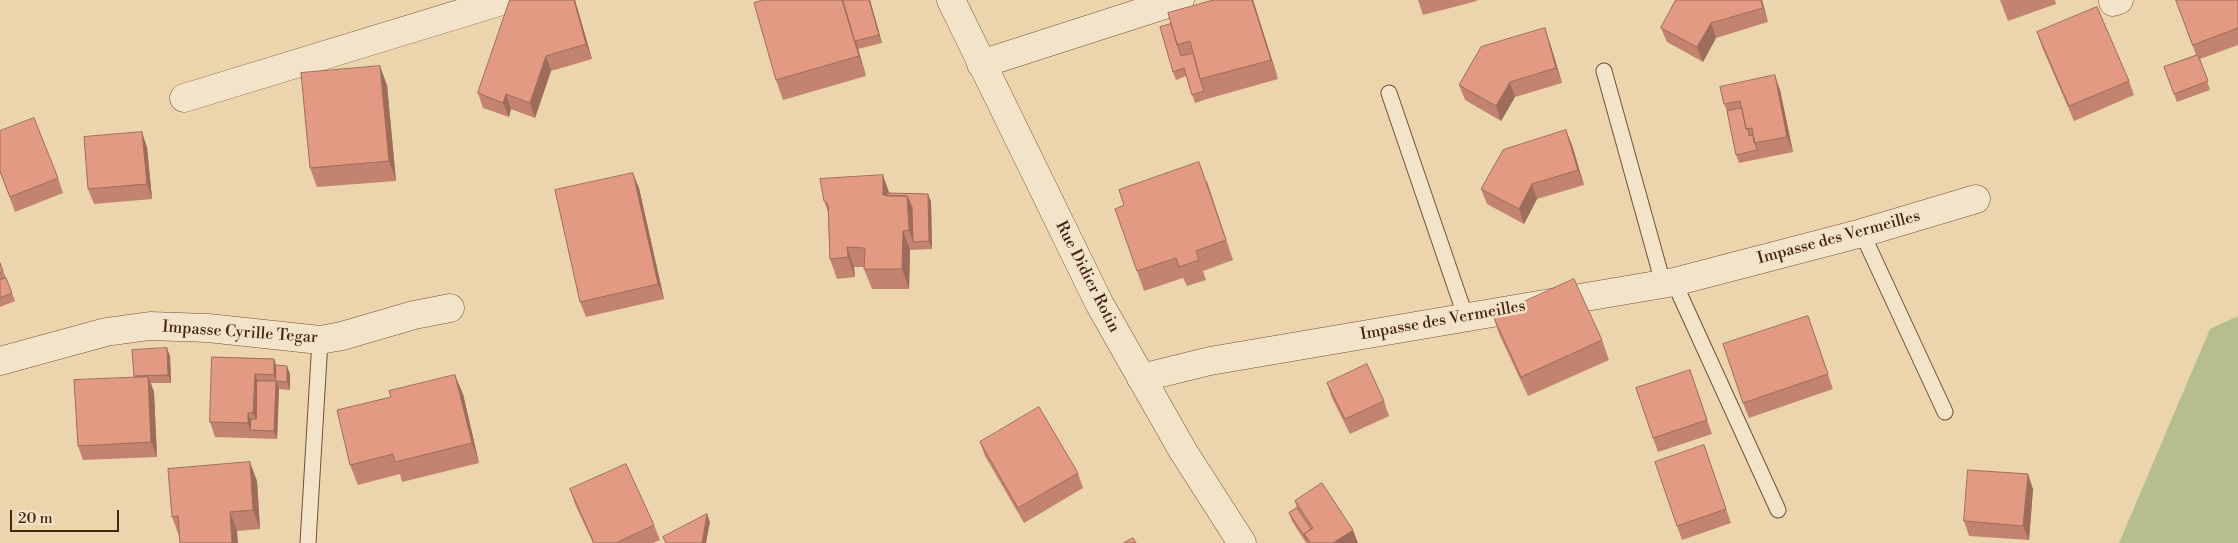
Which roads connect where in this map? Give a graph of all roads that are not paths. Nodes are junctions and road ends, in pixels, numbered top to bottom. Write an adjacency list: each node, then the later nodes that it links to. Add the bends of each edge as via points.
1 (505, 0): 7 (street)
2 (951, 0): 4 (street, Rue Didier Rotin)
3 (1180, 0): 4 (street)
4 (981, 64): 15 (street, Rue Didier Rotin, via 1099,303)
5 (1604, 71): 10 (lane)
6 (1389, 93): 12 (lane)
7 (184, 98)
8 (1976, 199): 9 (street, Impasse des Vermeilles)
9 (1862, 232): 10 (street, Impasse des Vermeilles); 16 (lane)
10 (1668, 283): 12 (street, Impasse des Vermeilles); 17 (lane)
11 (450, 308): 13 (street, Impasse Cyrille Tegar)
12 (1466, 318): 15 (street, Impasse des Vermeilles, via 1210,361)
13 (320, 340): 14 (street, Impasse Cyrille Tegar, via 208,328 150,326 106,332); 18 (lane)
14 (0, 361)
15 (1141, 378): 19 (street, Rue Didier Rotin, via 1182,451)
16 (1945, 412)
17 (1778, 510)
18 (308, 543)
19 (1242, 543)

